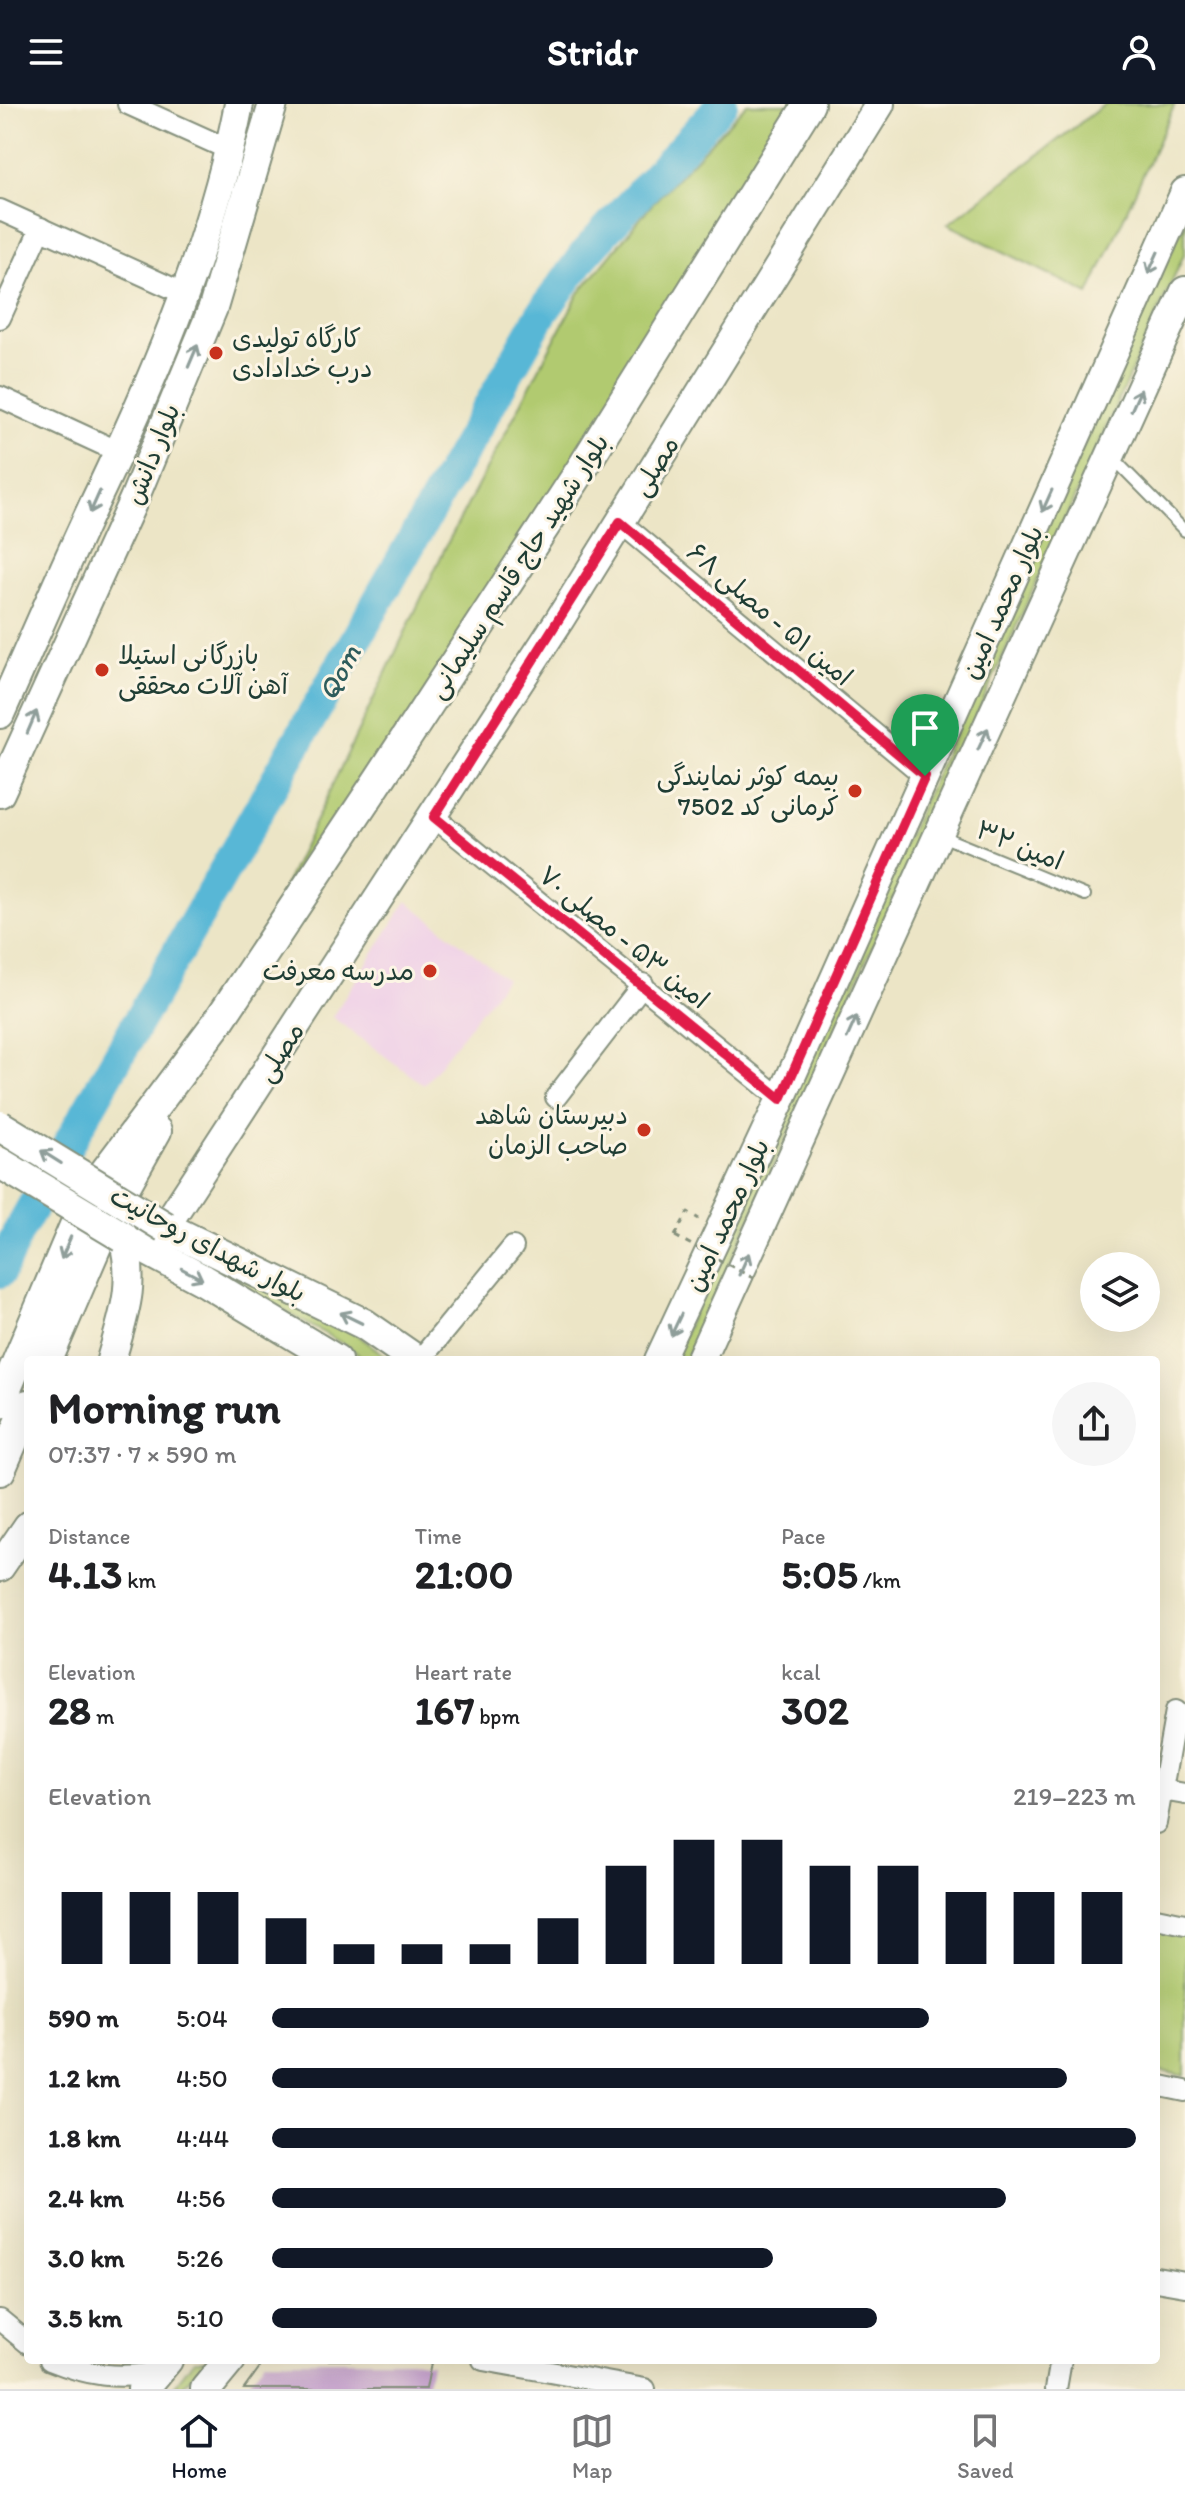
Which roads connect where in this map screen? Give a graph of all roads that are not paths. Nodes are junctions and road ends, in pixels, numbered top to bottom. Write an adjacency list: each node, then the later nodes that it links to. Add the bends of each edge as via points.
1 (128, 104): 6 (street)
2 (239, 104): 6 (main road, بلوار دانش)
3 (273, 104): 21 (main road, بلوار دانش, one-way to 3, via 134,499 213,308)
4 (809, 104): 26 (main road, بلوار شهید حاج قاسم سلیمانی, via 581,470)
5 (880, 104): 17 (main road, مصلی)
6 (230, 150): 11 (main road, بلوار دانش)
7 (1185, 192): 20 (main road, بلوار محمد امین, one-way to 20)
8 (0, 210): 9 (street)
9 (41, 228): 11 (street); 12 (street)
10 (1185, 291): 13 (main road, بلوار محمد امین)
11 (185, 294): 15 (main road, بلوار دانش)
12 (0, 318)
13 (1179, 318): 16 (main road, بلوار محمد امین, one-way to 13)
14 (0, 397): 15 (street)
15 (119, 452): 19 (main road, بلوار دانش, one-way to 19)
16 (1112, 457): 18 (lane); 23 (main road, بلوار محمد امین, one-way to 16)
17 (620, 522): 20 (street, امین ۵۱ - مصلی ۶۸); 22 (main road, مصلی)
18 (1185, 531)
19 (0, 714)
20 (925, 776): 28 (main road, بلوار محمد امین)
21 (0, 793)
22 (434, 817): 25 (street, امین ۵۳ - مصلی ۷۰); 31 (main road, مصلی)
23 (939, 835): 24 (lane, امین ۳۲); 40 (main road, بلوار محمد امین, one-way to 23)
24 (1085, 895)
25 (643, 984): 27 (street); 28 (street, امین ۵۳ - مصلی ۷۰)
26 (218, 1022): 34 (main road, بلوار شهید حاج قاسم سلیمانی, via 111,1211); 41 (main road, بلوار شهید حاج قاسم سلیمانی, one-way to 41, via 88,1195)
27 (556, 1097)
28 (781, 1099): 39 (main road, بلوار محمد امین, one-way to 39)
29 (0, 1126): 31 (main road, بلوار شهدای روحانیت, one-way to 29, bridge)
30 (0, 1163): 32 (main road, بلوار شهدای روحانیت, bridge)
31 (165, 1227): 37 (main road, بلوار شهدای روحانیت, one-way to 31, via 364,1324)
32 (123, 1237): 35 (main road, via 131,1287); 36 (main road, بلوار شهدای روحانیت, one-way to 36)
33 (513, 1247): 38 (street)
34 (49, 1356)
35 (112, 1356)
36 (329, 1356)
37 (412, 1356)
38 (421, 1356)
39 (661, 1356)
40 (702, 1356)
41 (0, 1403)
42 (24, 1414): 43 (main road)
43 (0, 1470)
44 (24, 1532): 45 (main road)
45 (0, 1567)
46 (1176, 1711): 47 (street)
47 (1162, 1790): 48 (street); 49 (street)
48 (1185, 1794)
49 (1160, 1801)
50 (1160, 1919): 51 (street)
51 (1185, 1924)
52 (1160, 2086): 53 (street)
53 (1185, 2091)
54 (1160, 2280): 55 (street)
55 (1185, 2284)
56 (0, 2320): 57 (street)
57 (24, 2340)
58 (63, 2364): 62 (street, via 103,2376)
59 (227, 2364): 63 (main road)
60 (505, 2364): 64 (street)
61 (1060, 2364): 65 (street)
62 (155, 2374)
63 (206, 2389)
64 (645, 2389)
65 (1056, 2389)

